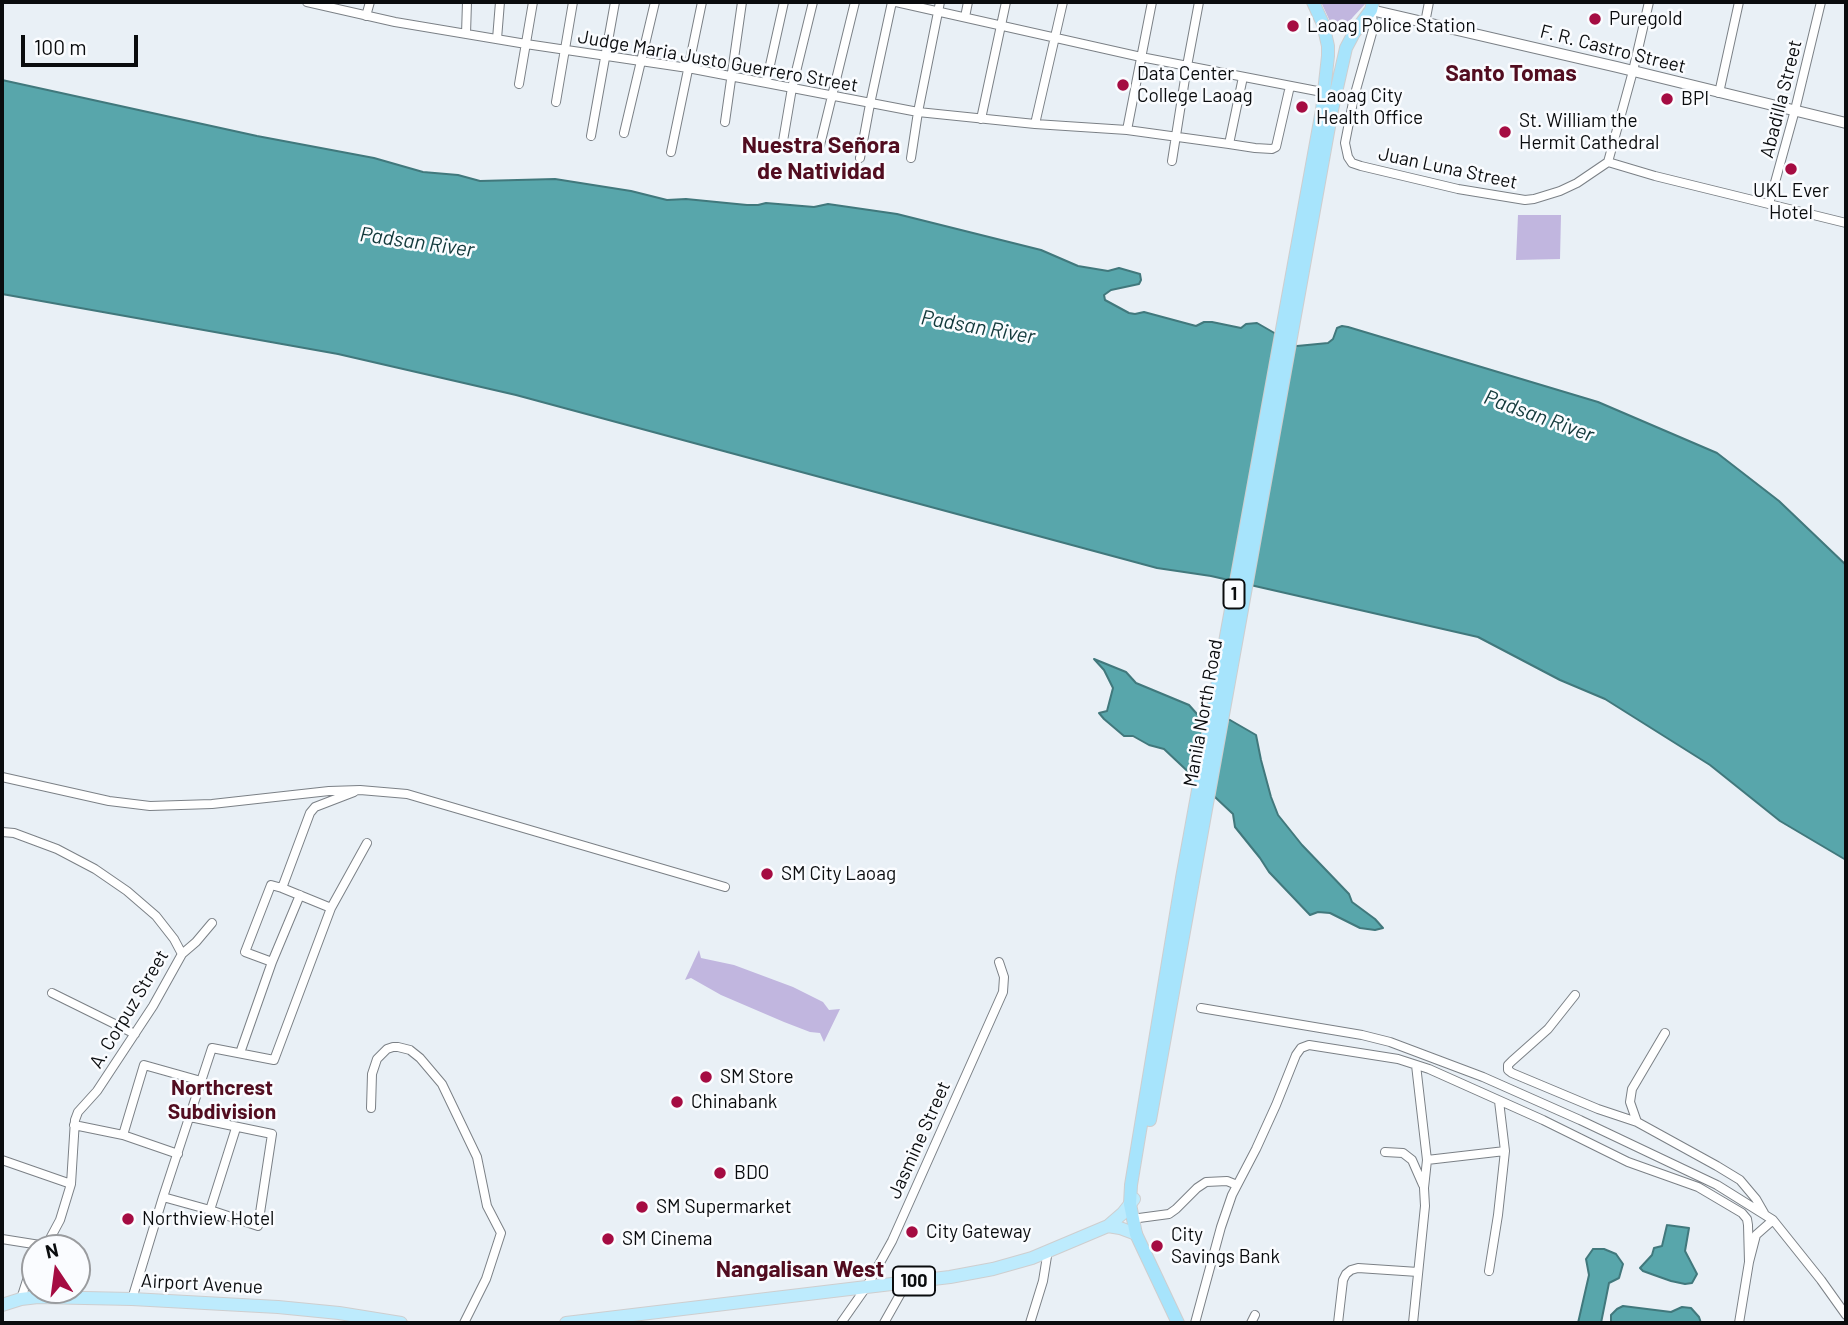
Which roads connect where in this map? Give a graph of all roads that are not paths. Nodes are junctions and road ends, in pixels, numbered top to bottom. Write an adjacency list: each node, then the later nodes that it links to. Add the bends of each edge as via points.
1 (307, 2): 27 (street, Judge Maria Justo Guerrero Street)
2 (370, 2): 27 (street)
3 (467, 2): 31 (street)
4 (500, 2): 33 (street)
5 (533, 2): 34 (street)
6 (573, 2): 35 (street)
7 (615, 2): 36 (street)
8 (655, 2): 38 (street)
9 (702, 2): 40 (street)
10 (743, 2): 42 (street)
11 (784, 2): 44 (street)
12 (813, 2): 47 (street)
13 (855, 2): 51 (street)
14 (894, 2): 25 (street); 54 (street)
15 (968, 2): 28 (street)
16 (1006, 2): 30 (street)
17 (1063, 2): 32 (street)
18 (1152, 2): 37 (street)
19 (1199, 2): 39 (street)
20 (1313, 2): 73 (highway, Manila North Road / 1, via 1323,24 1328,56)
21 (1429, 2): 29 (street)
22 (1649, 2): 41 (street)
23 (1740, 2): 49 (street)
24 (1821, 2): 55 (street, Abadilla Street)
25 (939, 6): 28 (street); 56 (street)
26 (1372, 6): 29 (main road, F. R. Castro Street); 52 (street, Juan Luna Street, via 1374,26); 73 (highway, Manila North Road / 1, via 1344,55)
27 (366, 16): 31 (street, Judge Maria Justo Guerrero Street)
28 (965, 17): 30 (street)
29 (1425, 23): 41 (main road, F. R. Castro Street)
30 (1001, 26): 32 (street); 57 (street)
31 (466, 34): 33 (street, Judge Maria Justo Guerrero Street)
32 (1055, 38): 37 (street); 60 (street)
33 (497, 39): 34 (street, Judge Maria Justo Guerrero Street)
34 (526, 44): 35 (street, Judge Maria Justo Guerrero Street); 45 (street)
35 (565, 50): 36 (street, Judge Maria Justo Guerrero Street); 53 (street)
36 (604, 55): 38 (street, Judge Maria Justo Guerrero Street); 64 (street)
37 (1140, 57): 39 (street); 61 (street)
38 (642, 61): 40 (street, Judge Maria Justo Guerrero Street); 62 (street)
39 (1187, 66): 43 (street); 63 (street)
40 (688, 68): 42 (street, Judge Maria Justo Guerrero Street); 68 (street)
41 (1633, 71): 49 (main road, F. R. Castro Street); 72 (street)
42 (732, 77): 44 (street, Judge Maria Justo Guerrero Street); 58 (street)
43 (1243, 77): 46 (street); 65 (street)
44 (766, 83): 47 (street, Judge Maria Justo Guerrero Street)
45 (519, 84)
46 (1290, 86): 48 (street); 65 (street, via 1276,147)
47 (792, 88): 51 (street, Judge Maria Justo Guerrero Street); 67 (street)
48 (1317, 91)
49 (1719, 93): 55 (main road, F. R. Castro Street)
50 (1337, 94): 52 (street)
51 (832, 96): 54 (street, Judge Maria Justo Guerrero Street); 66 (street)
52 (1354, 97): 72 (street, Juan Luna Street, via 1345,147 1350,160 1361,166 1525,200 1560,191)
53 (556, 102)
54 (870, 104): 56 (street, Judge Maria Justo Guerrero Street); 69 (street)
55 (1795, 110): 59 (main road, F. R. Castro Street); 74 (street, Abadilla Street)
56 (918, 111): 57 (street, Judge Maria Justo Guerrero Street); 70 (street)
57 (981, 119): 60 (street, Judge Maria Justo Guerrero Street)
58 (725, 122)
59 (1846, 123)
60 (1035, 124): 61 (street, Judge Maria Justo Guerrero Street)
61 (1126, 130): 63 (street, Judge Maria Justo Guerrero Street)
62 (624, 133)
63 (1176, 135): 65 (street, Judge Maria Justo Guerrero Street); 71 (street)
64 (591, 136)
65 (1229, 144)
66 (820, 145)
67 (782, 147)
68 (671, 152)
69 (860, 158)
70 (911, 158)
71 (1172, 161)
72 (1608, 162): 74 (street)
73 (1317, 163): 112 (highway, Manila North Road / 1)
74 (1769, 204): 76 (street)
75 (1846, 211): 76 (street)
76 (1844, 223)
77 (2, 777): 78 (street, via 150,806)
78 (360, 790): 81 (street, via 407,794); 82 (street, via 310,813)
79 (2, 832): 86 (street, A. Corpuz Street, via 57,849 95,869 156,916)
80 (367, 843): 84 (street)
81 (725, 887)
82 (282, 888): 83 (street); 87 (street, via 271,885 245,951)
83 (300, 895): 84 (street); 87 (street)
84 (331, 908): 94 (street, via 274,1060)
85 (212, 923): 86 (street)
86 (182, 954): 93 (street, A. Corpuz Street)
87 (272, 962): 94 (street)
88 (999, 962): 127 (street, Jasmine Street, via 1003,992 892,1241)
89 (52, 993): 93 (street)
90 (1575, 995): 100 (street, via 1508,1070)
91 (1201, 1008): 115 (street, via 1402,1046 1580,1120 1717,1185)
92 (1665, 1033): 100 (street, via 1632,1089 1630,1102)
93 (135, 1034): 101 (street, A. Corpuz Street, via 78,1112)
94 (240, 1053): 96 (street, via 212,1048)
95 (1416, 1065): 97 (street); 108 (street); 110 (street, via 1309,1045 1301,1048)
96 (201, 1081): 99 (street); 103 (street, via 144,1065)
97 (1499, 1101): 104 (street); 123 (street, via 1628,1162 1698,1188 1742,1213 1748,1225)
98 (371, 1108): 135 (street, via 377,1059 393,1047 410,1050 442,1084 477,1157 487,1206 501,1233 486,1279)
99 (190, 1117): 102 (street); 106 (street)
100 (1637, 1122): 115 (street, via 1740,1180)
101 (74, 1125): 103 (street); 109 (street, A. Corpuz Street)
102 (236, 1128): 114 (street); 114 (street, via 272,1134 258,1226)
103 (123, 1135): 106 (street)
104 (1505, 1151): 108 (street); 124 (street)
105 (1385, 1152): 111 (street, via 1403,1153 1412,1160)
106 (178, 1154): 113 (street)
107 (2, 1160): 109 (street)
108 (1427, 1160): 111 (street)
109 (71, 1185): 118 (street, A. Corpuz Street)
110 (1237, 1185): 117 (street, via 1206,1182 1176,1209); 141 (street)
111 (1424, 1188): 125 (street)
112 (1132, 1195): 116 (main road, 100); 116 (main road, 100, via 1124,1199); 117 (highway, Manila North Road)
113 (163, 1197): 114 (street); 130 (street)
114 (210, 1210)
115 (1769, 1218): 123 (street, via 1756,1235); 132 (street)
116 (1109, 1223): 117 (main road); 120 (main road, 100); 120 (main road, 100)
117 (1138, 1231): 140 (highway, Manila North Road)
118 (53, 1234)
119 (2, 1239): 121 (street)
120 (1071, 1240): 122 (main road, 100)
121 (21, 1242)
122 (1048, 1250): 126 (main road, 100, via 993,1269); 139 (street)
123 (1749, 1262): 144 (street)
124 (1489, 1271)
125 (1418, 1272): 142 (street, via 1351,1270 1343,1280); 143 (street)
126 (905, 1282): 127 (main road, 100); 138 (street)
127 (867, 1286): 133 (main road, 100); 137 (street, Jasmine Street)
128 (91, 1298): 130 (main road, Airport Avenue)
129 (21, 1299): 131 (main road, Airport Avenue)
130 (132, 1299): 134 (main road, Airport Avenue, via 278,1307)
131 (2, 1305)
132 (1846, 1315)
133 (587, 1322): 136 (main road, 100)
134 (401, 1323)
135 (464, 1323)
136 (566, 1323)
137 (841, 1323)
138 (884, 1323)
139 (1030, 1323)
140 (1178, 1323)
141 (1195, 1323)
142 (1338, 1323)
143 (1413, 1323)
144 (1739, 1323)

